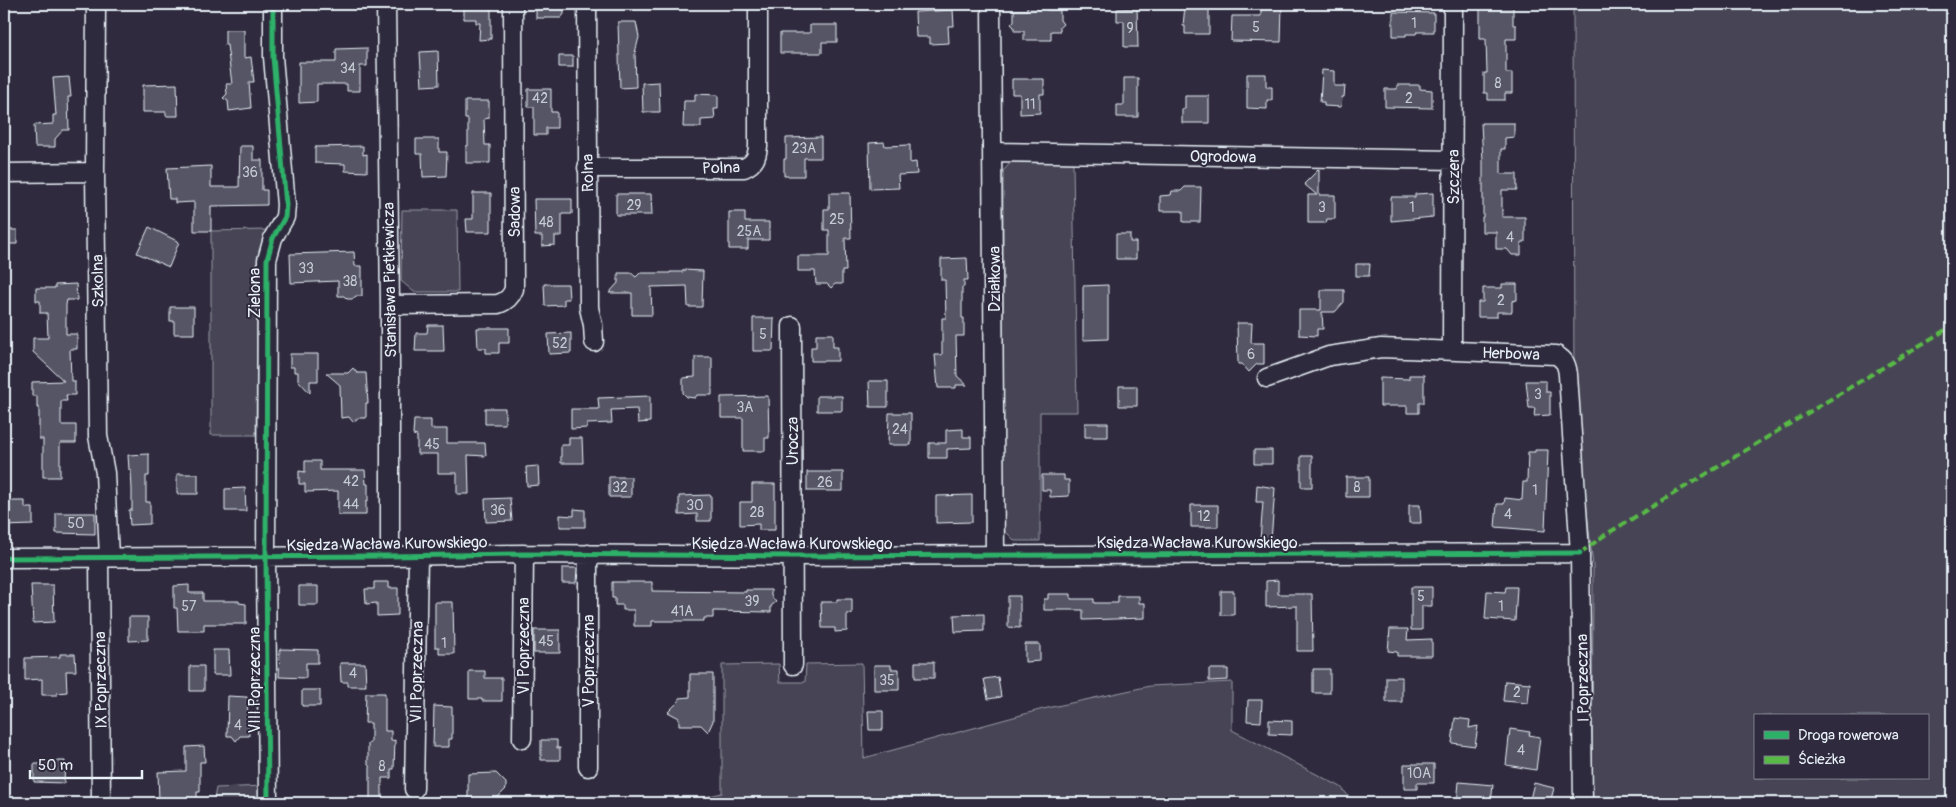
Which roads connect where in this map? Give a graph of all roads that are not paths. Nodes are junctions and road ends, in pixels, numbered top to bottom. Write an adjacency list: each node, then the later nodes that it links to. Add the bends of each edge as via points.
1 (96, 4): 12 (street, Szkolna)
2 (273, 4): 26 (street, Zielona, via 272,57 286,205 285,217 273,238 267,260)
3 (386, 4): 14 (street, Stanisława Pietkiewicza)
4 (513, 4): 14 (street, Sadowa, via 514,289 505,302 498,304)
5 (587, 4): 11 (street, Rolna)
6 (758, 4): 11 (street, Polna, via 758,146 756,159 751,165 744,168)
7 (991, 4): 9 (street, Działkowa)
8 (1453, 4): 10 (street, Szczera)
9 (993, 152): 10 (street, Ogrodowa); 22 (street, Działkowa)
10 (1454, 160): 17 (street, Szczera)
11 (587, 168): 16 (street, Rolna, via 589,308)
12 (95, 172): 13 (street); 28 (street, Szkolna, via 98,436 105,473)
13 (4, 173)
14 (390, 305): 23 (street, Stanisława Pietkiewicza)
15 (792, 326): 25 (street, Urocza)
16 (594, 342)
17 (1452, 350): 18 (street, Herbowa, via 1381,348 1358,351 1329,356); 21 (street, Herbowa, via 1556,355 1567,364)
18 (1267, 378)
19 (524, 554): 20 (street, Księdza Wacława Kurowskiego); 24 (street, Księdza Wacława Kurowskiego); 30 (street, VI Poprzeczna)
20 (588, 554): 25 (street, Księdza Wacława Kurowskiego); 31 (street, V Poprzeczna)
21 (1580, 554): 22 (street, Księdza Wacława Kurowskiego); 35 (street, I Poprzeczna)
22 (995, 555): 25 (street, Księdza Wacława Kurowskiego)
23 (390, 556): 24 (street, Księdza Wacława Kurowskiego); 26 (street, Księdza Wacława Kurowskiego)
24 (418, 556): 32 (street, VII Poprzeczna)
25 (793, 556): 29 (street, Urocza)
26 (266, 557): 28 (street, Księdza Wacława Kurowskiego); 34 (street, VIII Poprzeczna)
27 (4, 558): 28 (street, Księdza Wacława Kurowskiego)
28 (104, 558): 33 (street, IX Poprzeczna)
29 (792, 665)
30 (522, 738)
31 (588, 768)
32 (414, 789)
33 (101, 803)
34 (268, 803)
35 (1583, 803)

